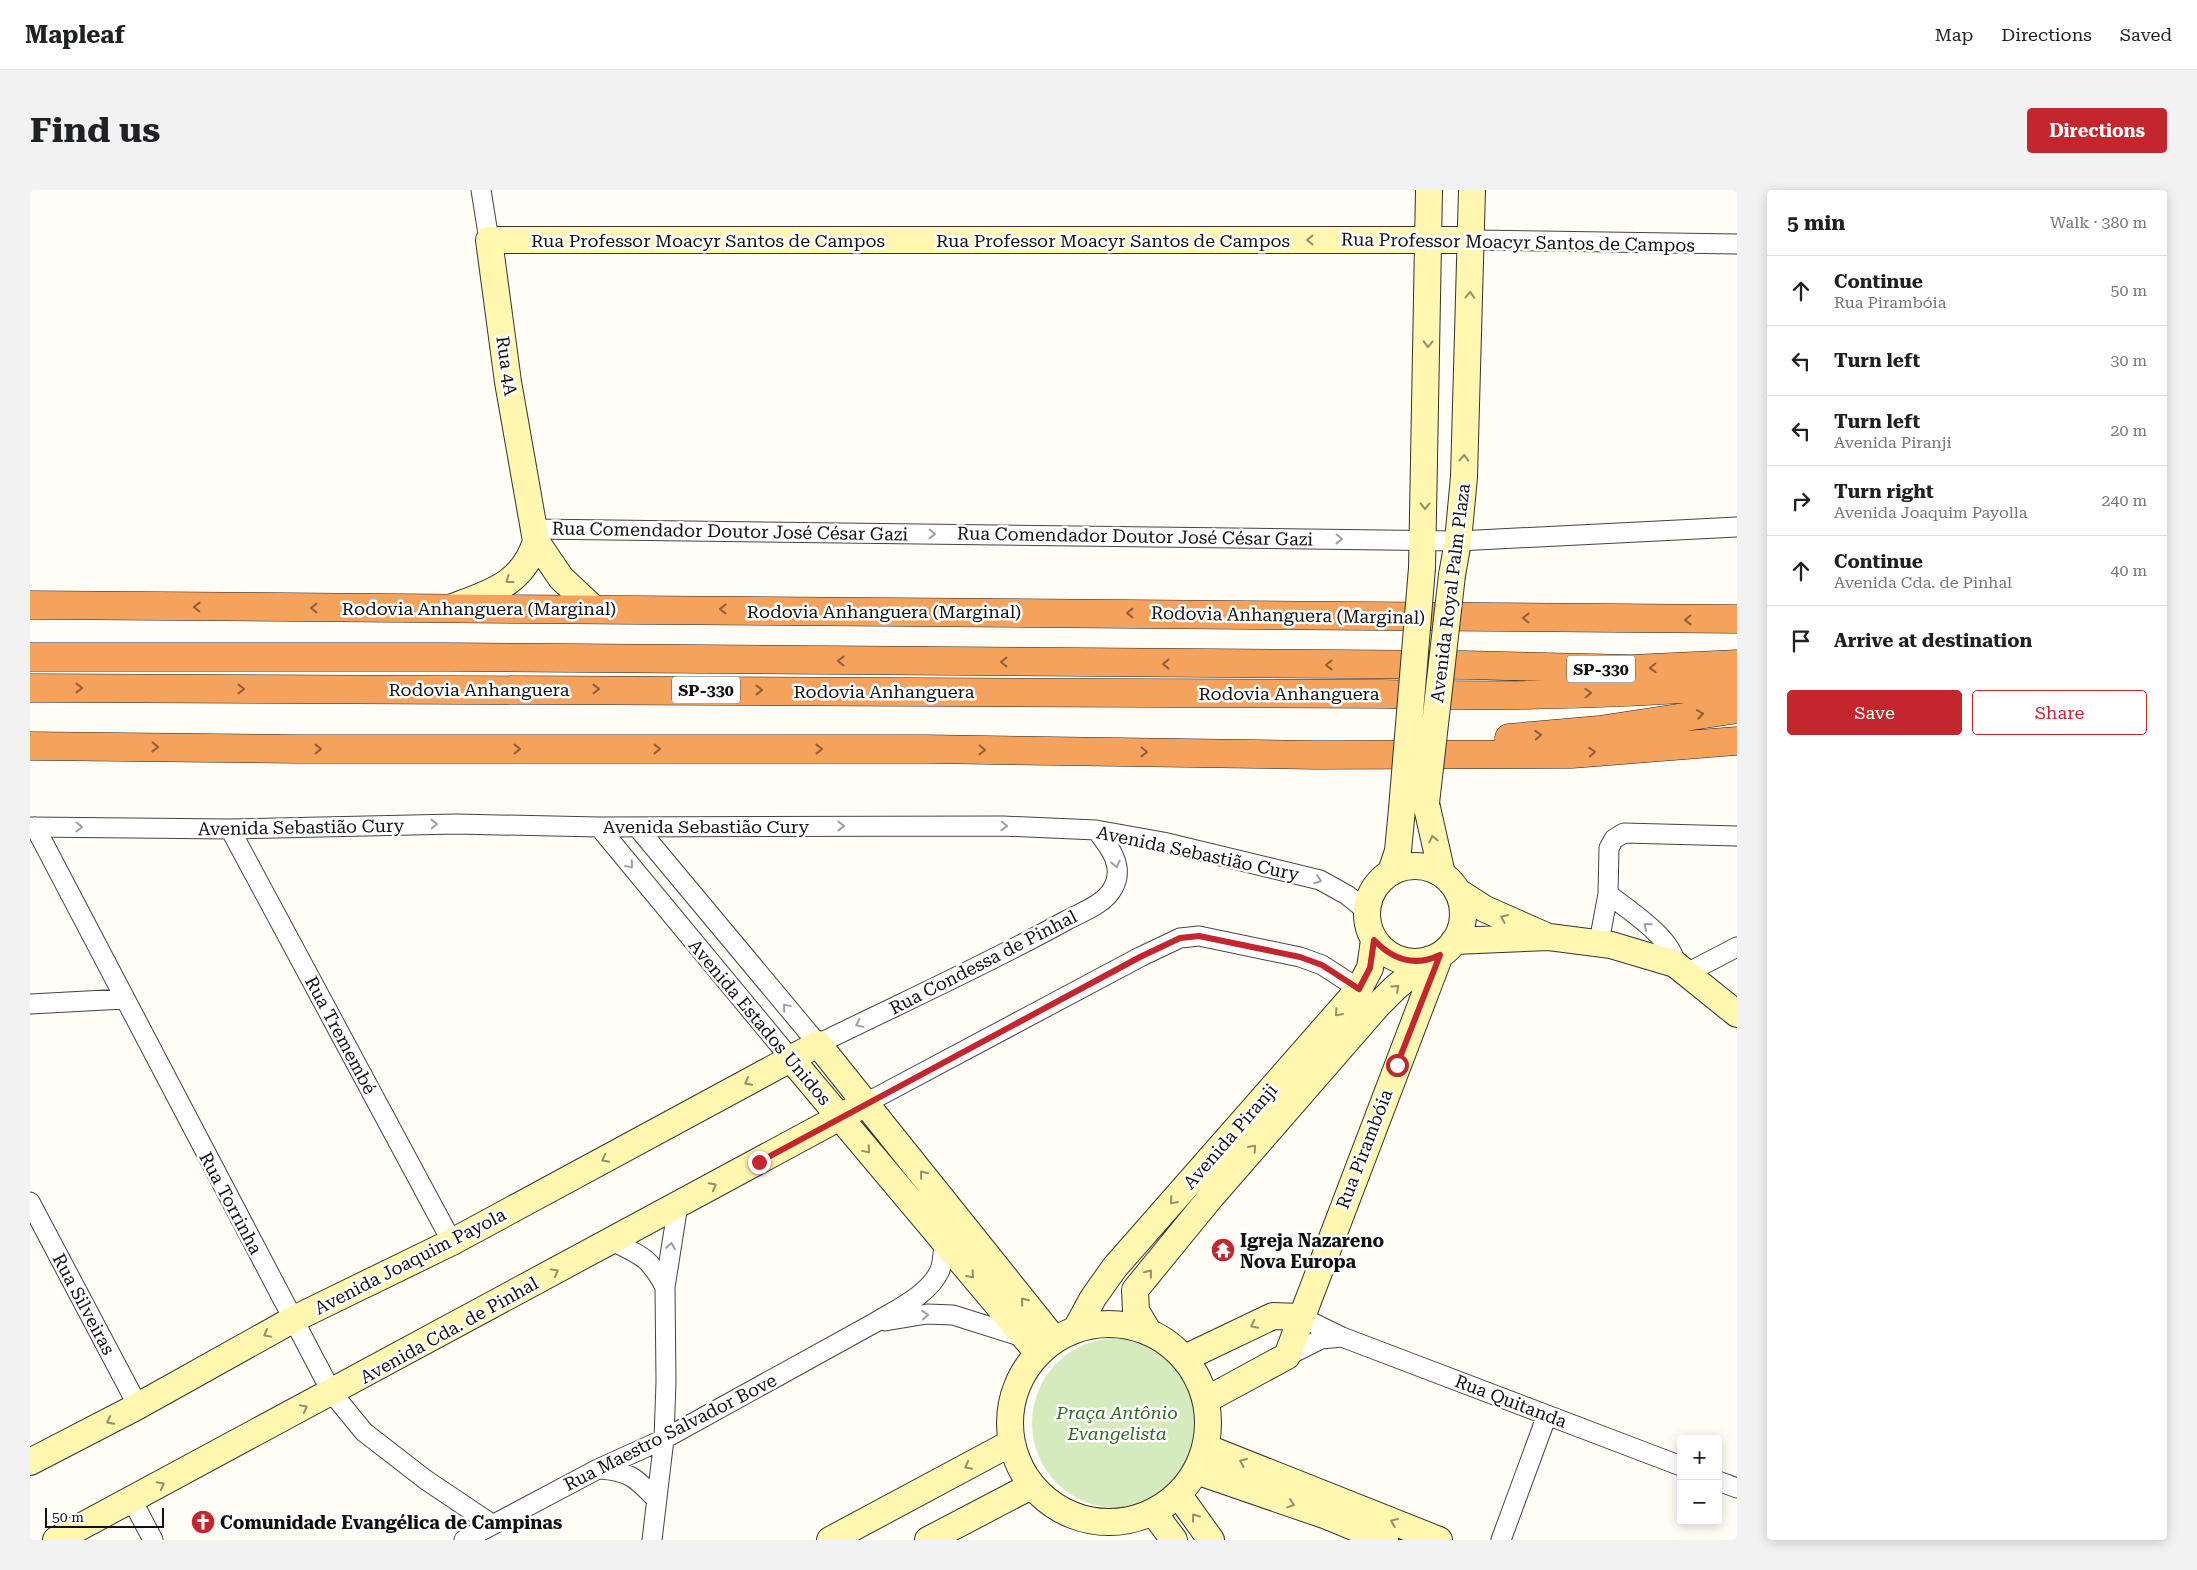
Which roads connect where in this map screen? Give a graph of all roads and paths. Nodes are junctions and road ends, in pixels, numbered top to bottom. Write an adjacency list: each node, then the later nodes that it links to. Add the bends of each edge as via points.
1 (481, 190): 4 (street, Rua 4A)
2 (1429, 190): 5 (street, Avenida Royal Palm Plaza)
3 (1472, 190): 6 (street, Avenida Royal Palm Plaza)
4 (489, 240): 5 (street, Rua Professor Moacyr Santos de Campos, one-way to 4); 9 (street, Rua 4A, via 508,382)
5 (1429, 240): 6 (street, Rua Professor Moacyr Santos de Campos); 10 (street, Avenida Royal Palm Plaza, one-way to 10)
6 (1472, 240): 7 (street, Rua Professor Moacyr Santos de Campos); 11 (street, Avenida Royal Palm Plaza, one-way to 6, via 1464,476)
7 (1737, 244)
8 (1737, 528): 11 (street, Rua Comendador Doutor José César Gazi)
9 (534, 535): 10 (street, Rua Comendador Doutor José César Gazi, one-way to 10); 13 (street, one-way to 13, via 531,558 509,582); 14 (street, Rua 4A, via 561,578)
10 (1424, 540): 11 (street, Rua Comendador Doutor José César Gazi); 26 (street, Avenida Royal Palm Plaza, bridge)
11 (1458, 541): 26 (street, Avenida Royal Palm Plaza, bridge)
12 (30, 604): 13 (highway, Rodovia Anhanguera (Marginal), one-way to 12)
13 (450, 608): 14 (highway, Rodovia Anhanguera (Marginal))
14 (593, 608): 15 (highway, Rodovia Anhanguera (Marginal), one-way to 14)
15 (1737, 619)
16 (30, 657): 17 (highway, Rodovia Anhanguera / SP-330, one-way to 16, via 1632,669 446,657)
17 (1737, 664)
18 (1737, 685): 19 (highway, Rodovia Anhanguera / SP-330, one-way to 18, via 1470,696 1684,690)
19 (30, 688)
20 (1737, 709): 25 (highway, one-way to 20, via 1599,730)
21 (1737, 741): 25 (highway, one-way to 21, via 1572,754)
22 (30, 746): 23 (highway)
23 (107, 747): 24 (street); 25 (highway, one-way to 25, via 926,749)
24 (30, 755)
25 (1316, 755)
26 (1414, 806): 33 (street, Avenida Royal Palm Plaza); 34 (street, Avenida Royal Palm Plaza, one-way to 26)
27 (32, 827): 30 (street, Avenida Sebastião Cury, one-way to 30); 44 (street, Rua Torrinha)
28 (599, 827): 29 (street, Avenida Sebastião Cury); 30 (street, Avenida Sebastião Cury, one-way to 28, via 456,824); 48 (street, Avenida Estados Unidos, one-way to 48)
29 (637, 827): 31 (street, Avenida Sebastião Cury, one-way to 31, via 1003,826); 47 (street, Avenida Estados Unidos, one-way to 29)
30 (230, 829): 54 (street, Rua Tremembé)
31 (1096, 830): 36 (street, Avenida Sebastião Cury, one-way to 36, via 1220,855 1320,880 1348,895); 47 (street, Rua Condessa de Pinhal, one-way to 47, via 1109,846 1118,873 1114,888 1105,899 1039,936)
32 (1737, 836): 35 (street, via 1624,833 1614,839 1609,848)
33 (1391, 872): 34 (street, via 1404,867 1431,868); 36 (street, via 1374,888)
34 (1450, 882): 37 (street, one-way to 34, via 1485,909); 41 (street, via 1462,903 1462,916 1460,929)
35 (1608, 894): 39 (street); 42 (street, one-way to 35, via 1668,944)
36 (1367, 911): 38 (street, via 1368,926)
37 (1549, 938): 39 (street); 41 (street)
38 (1374, 940): 41 (street, via 1385,952 1415,962); 43 (street, Avenida Piranji, via 1370,968)
39 (1599, 942): 42 (street)
40 (1737, 947): 42 (street)
41 (1442, 952): 57 (street, Rua Pirambóia); 60 (street, Avenida Piranji, one-way to 41, via 1136,1311 1135,1290 1211,1197 1378,1005)
42 (1681, 969): 46 (street)
43 (1359, 989): 49 (street, via 1322,965 1300,957 1199,936 1180,938); 62 (street, Avenida Piranji, one-way to 62, via 1115,1267 1093,1298)
44 (124, 999): 45 (street); 58 (street, Rua Torrinha)
45 (30, 1004)
46 (1737, 1014)
47 (818, 1044): 48 (street, Rua Condessa de Pinhal); 49 (street, Avenida Estados Unidos)
48 (791, 1059): 50 (street, Avenida Estados Unidos); 54 (street, Avenida Joaquim Payola, one-way to 54)
49 (866, 1102): 50 (street, Avenida Cda. de Pinhal); 62 (street, Avenida Estados Unidos, one-way to 49)
50 (840, 1118): 52 (street, Avenida Cda. de Pinhal, one-way to 50); 55 (street, Avenida Estados Unidos, one-way to 55)
51 (30, 1202): 67 (street, Rua Silveiras)
52 (678, 1205): 53 (street, Avenida Cda. de Pinhal); 56 (street, one-way to 52)
53 (612, 1241): 56 (street, via 654,1266); 65 (street, Avenida Cda. de Pinhal, one-way to 53)
54 (452, 1242): 58 (street, Avenida Joaquim Payola)
55 (944, 1243): 59 (street, Rua Maestro Salvador Bove, via 940,1269 934,1280); 62 (street, Avenida Estados Unidos, one-way to 62)
56 (665, 1287): 69 (street)
57 (1301, 1316): 61 (street, Rua Quitanda); 63 (street, Rua Pirambóia); 64 (street, one-way to 64, via 1273,1316)
58 (294, 1320): 65 (street, Rua Torrinha); 67 (street, Avenida Joaquim Payola, one-way to 67)
59 (876, 1322): 62 (street, Rua Maestro Salvador Bove, one-way to 62, via 927,1314 953,1315); 69 (street, Rua Maestro Salvador Bove)
60 (1148, 1331): 62 (street, via 1126,1324 1102,1323); 64 (street, via 1168,1342)
61 (1342, 1337): 63 (street, Rua Quitanda, via 1321,1339); 68 (street, Rua Quitanda)
62 (1049, 1340): 70 (street, Avenida Piranji, via 1019,1379 1010,1411)
63 (1287, 1356): 66 (street)
64 (1185, 1358): 66 (street, via 1198,1378)
65 (332, 1393): 80 (street, Avenida Cda. de Pinhal, one-way to 65); 82 (street, Rua Torrinha, via 364,1432 426,1480)
66 (1206, 1400): 71 (street, via 1208,1424)
67 (138, 1406): 72 (street, Avenida Joaquim Payola, one-way to 72)
68 (1547, 1415): 73 (street, Rua Quitanda); 93 (street)
69 (664, 1439): 74 (street, Rua Maestro Salvador Bove); 79 (street)
70 (1011, 1443): 76 (street, Avenida Piranji, via 1018,1466); 88 (street, one-way to 88)
71 (1200, 1459): 78 (street, Avenida Piranji); 91 (street, one-way to 91); 92 (street, one-way to 71)
72 (30, 1462)
73 (1677, 1464)
74 (598, 1469): 79 (street, via 630,1474); 82 (street, Rua Maestro Salvador Bove)
75 (1722, 1482): 77 (street)
76 (1031, 1486): 81 (street, Avenida Piranji, via 1056,1508 1087,1521 1121,1522); 83 (street)
77 (1737, 1488)
78 (1178, 1494): 81 (street, Avenida Piranji); 90 (street, one-way to 78)
79 (656, 1498): 87 (street)
80 (132, 1500): 84 (street, Avenida Cda. de Pinhal); 85 (street)
81 (1153, 1512): 89 (street)
82 (493, 1524): 86 (street, Rua Maestro Salvador Bove)
83 (936, 1538)
84 (56, 1540)
85 (154, 1540)
86 (464, 1540)
87 (652, 1540)
88 (830, 1540)
89 (1174, 1540)
90 (1211, 1540)
91 (1385, 1540)
92 (1439, 1540)
93 (1501, 1540)

